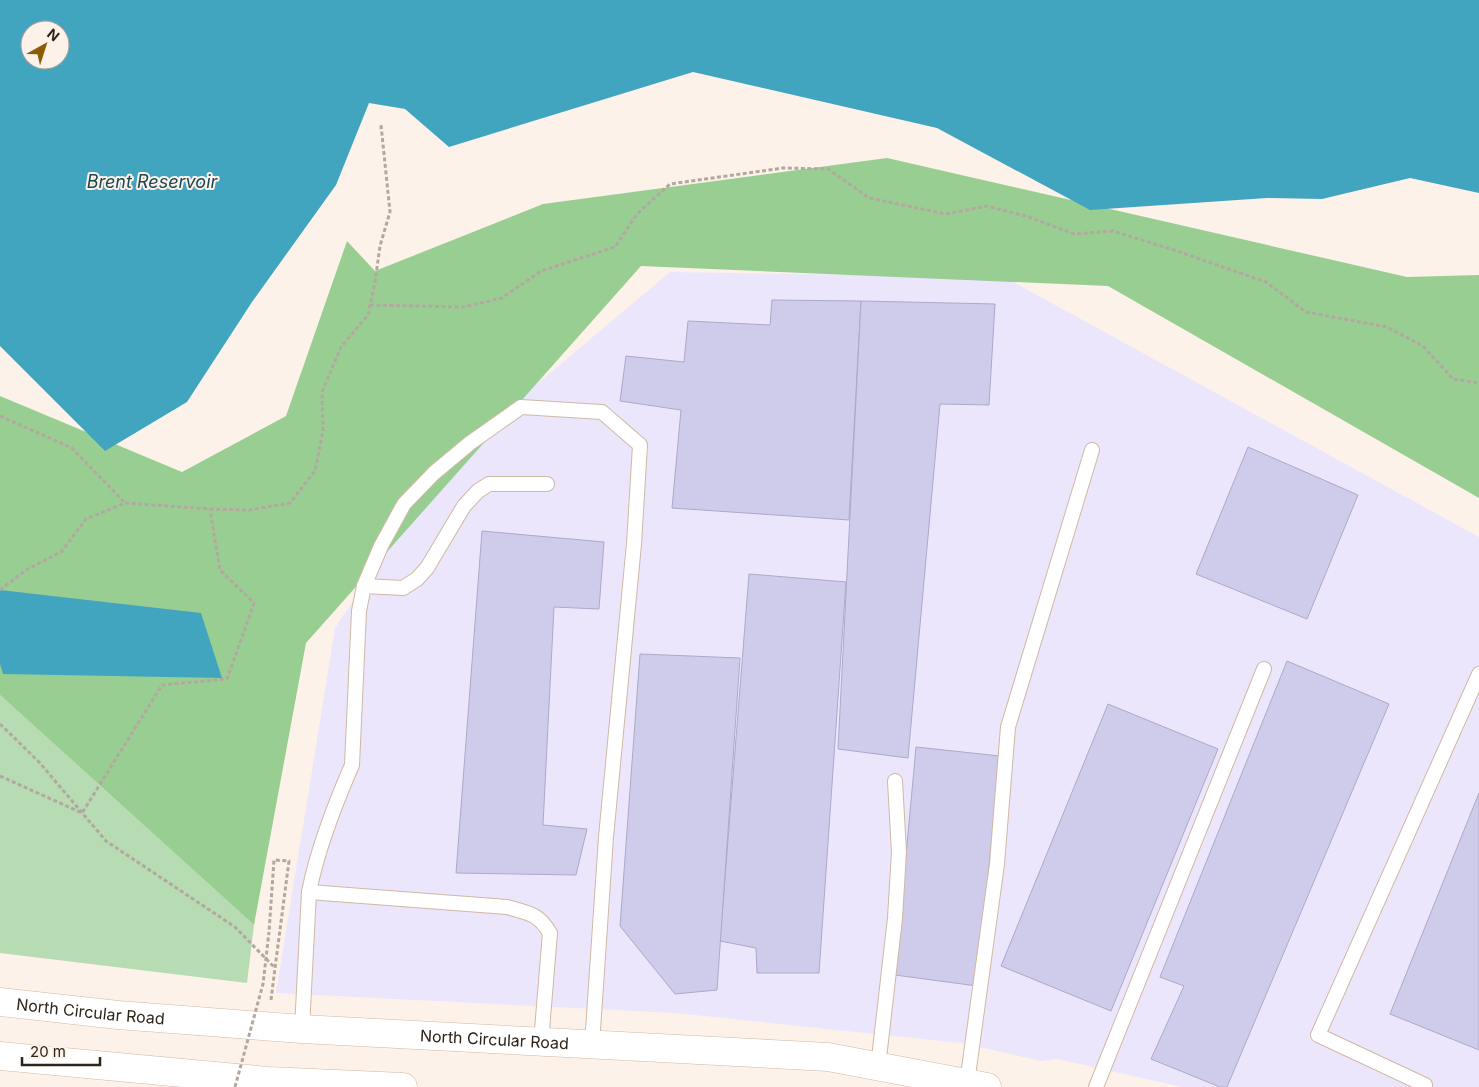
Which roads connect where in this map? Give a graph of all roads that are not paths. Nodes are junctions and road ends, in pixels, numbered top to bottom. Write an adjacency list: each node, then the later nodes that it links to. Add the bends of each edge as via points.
1 (1092, 450): 14 (lane, via 1008,727)
2 (547, 484): 3 (lane, via 489,484 464,506 417,580 403,588)
3 (364, 586): 7 (lane, via 359,611 352,765); 11 (lane, via 404,504 470,443 521,407 602,412 640,445 634,544 606,837)
4 (1264, 669): 16 (lane)
5 (1479, 674): 17 (lane, via 1318,1035)
6 (895, 781): 13 (lane, via 899,861)
7 (309, 892): 9 (lane); 10 (lane, via 507,907 543,921 550,933)
8 (0, 1002): 9 (highway, North Circular Road)
9 (302, 1029): 10 (highway, North Circular Road)
10 (541, 1042): 11 (highway, North Circular Road)
11 (592, 1044): 13 (highway, North Circular Road, via 828,1057)
12 (0, 1056): 15 (highway, via 268,1081)
13 (878, 1067): 14 (highway, North Circular Road)
14 (977, 1085)
15 (403, 1087)
16 (1096, 1087)
17 (1424, 1087)

